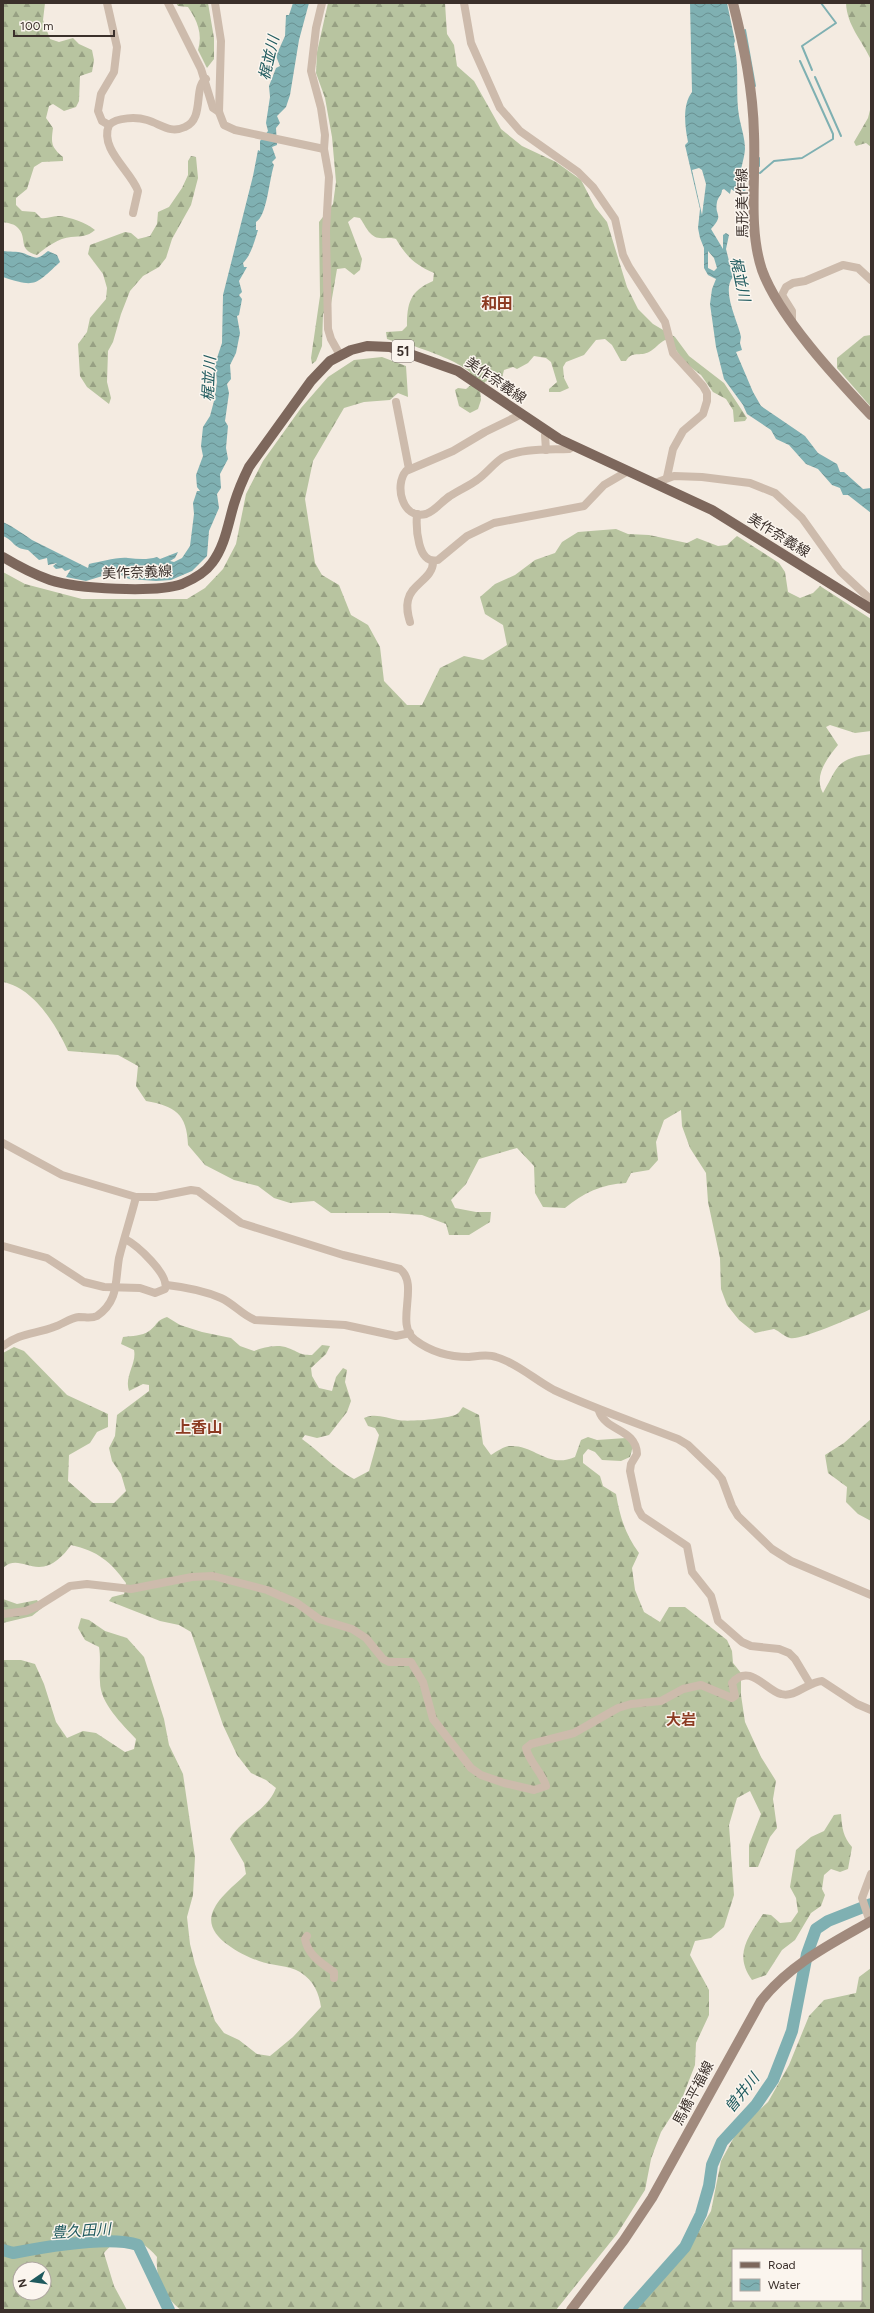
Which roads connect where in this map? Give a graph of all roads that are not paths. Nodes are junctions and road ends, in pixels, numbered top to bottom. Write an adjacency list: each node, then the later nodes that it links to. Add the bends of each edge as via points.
1 (107, 3): 9 (street, via 117,47 114,72 104,88 98,108 100,118)
2 (168, 3): 7 (street)
3 (215, 3): 8 (street, via 220,41)
4 (322, 3): 10 (street, via 311,71 321,108 325,135)
5 (464, 3): 23 (street, via 479,65 500,108 520,131 578,172 593,187 614,219 623,255 665,322 673,353 703,386 706,393 703,414 683,431 673,449)
6 (733, 3): 13 (main road, 馬形美作線, via 745,53 753,104 757,250 769,286)
7 (206, 79): 8 (street, via 213,108); 9 (street, via 202,84 194,120 186,127 171,130 139,119 119,120)
8 (219, 112): 10 (street, via 224,125 228,128)
9 (109, 125): 11 (street, via 107,135 112,149 138,191)
10 (324, 149): 14 (street, via 329,177 326,231 328,329)
11 (133, 213)
12 (871, 280): 13 (street, via 858,268 843,265 805,281 793,283 786,287 782,295 792,311)
13 (792, 322): 17 (main road, 馬形美作線)
14 (340, 355): 16 (main road, 美作奈義線 / 51, via 376,345 401,350 458,370); 26 (main road, 美作奈義線 / 51, via 311,380 249,467 222,547 212,564 198,577 164,587 73,586 25,570)
15 (396, 402): 21 (street)
16 (522, 414): 18 (main road, 美作奈義線 / 51); 21 (street, via 485,432 454,452)
17 (871, 414)
18 (547, 431): 19 (main road, 美作奈義線 / 51); 20 (street)
19 (574, 446): 20 (street, via 569,449); 22 (main road, 美作奈義線 / 51)
20 (546, 450): 25 (street, via 527,451 503,458 478,480 450,496 432,511)
21 (409, 469): 25 (street, via 402,475 400,492 408,510)
22 (628, 471): 24 (main road, 美作奈義線 / 51); 27 (street, via 604,485 584,506 489,525 467,536)
23 (667, 477): 24 (street); 28 (street, via 702,477 750,483 775,493 802,518 840,571)
24 (655, 483): 29 (main road, 美作奈義線 / 51, via 712,510)
25 (417, 514): 27 (street, via 419,545 428,559)
26 (3, 557)
27 (434, 562): 30 (street, via 432,571 412,590 408,598)
28 (871, 600)
29 (871, 609)
30 (410, 622)
31 (3, 1143): 32 (street, via 62,1175)
32 (136, 1197): 33 (street); 37 (street, via 198,1191 241,1223 343,1255 400,1269 407,1281 407,1323)
33 (125, 1239): 35 (street, via 135,1244); 36 (street, via 119,1258)
34 (3, 1246): 36 (street, via 47,1258 84,1282)
35 (167, 1285): 36 (street, via 165,1289 155,1293 140,1288); 37 (street, via 221,1298 246,1317 255,1320 345,1326 396,1336)
36 (116, 1288): 38 (street, via 110,1301 93,1318 78,1317 68,1320 16,1337)
37 (410, 1333): 39 (street, via 419,1342 449,1356 496,1356 543,1384)
38 (3, 1346)
39 (599, 1411): 40 (street, via 688,1445 722,1479 738,1516 772,1549 791,1561); 42 (street, via 601,1417 629,1435 635,1442 637,1454 630,1471 638,1510 647,1521 687,1546 692,1572 711,1596 718,1621 742,1642 789,1653)
40 (871, 1595)
41 (3, 1614): 42 (street, via 32,1608 62,1590 78,1584 131,1589 192,1577 213,1576 267,1590 297,1603 319,1620 352,1629 366,1638 383,1659 389,1662 411,1662 423,1682 433,1719 471,1768 504,1783 534,1790 546,1786 539,1770 527,1755 526,1748 531,1744 574,1733 618,1708 660,1701 683,1689 701,1685 732,1698 735,1696 732,1683 744,1677 757,1678 778,1694 785,1695)
42 (810, 1684): 43 (street, via 825,1682 857,1704)
43 (871, 1710)
44 (871, 1874): 45 (street, via 863,1891 863,1902)
45 (870, 1922): 48 (main road, 馬橋平福線, via 798,1965 779,1980 761,2001 652,2198 624,2240)
46 (307, 1936): 47 (street, via 306,1946 315,1958 334,1972)
47 (334, 1978)
48 (570, 2310)

